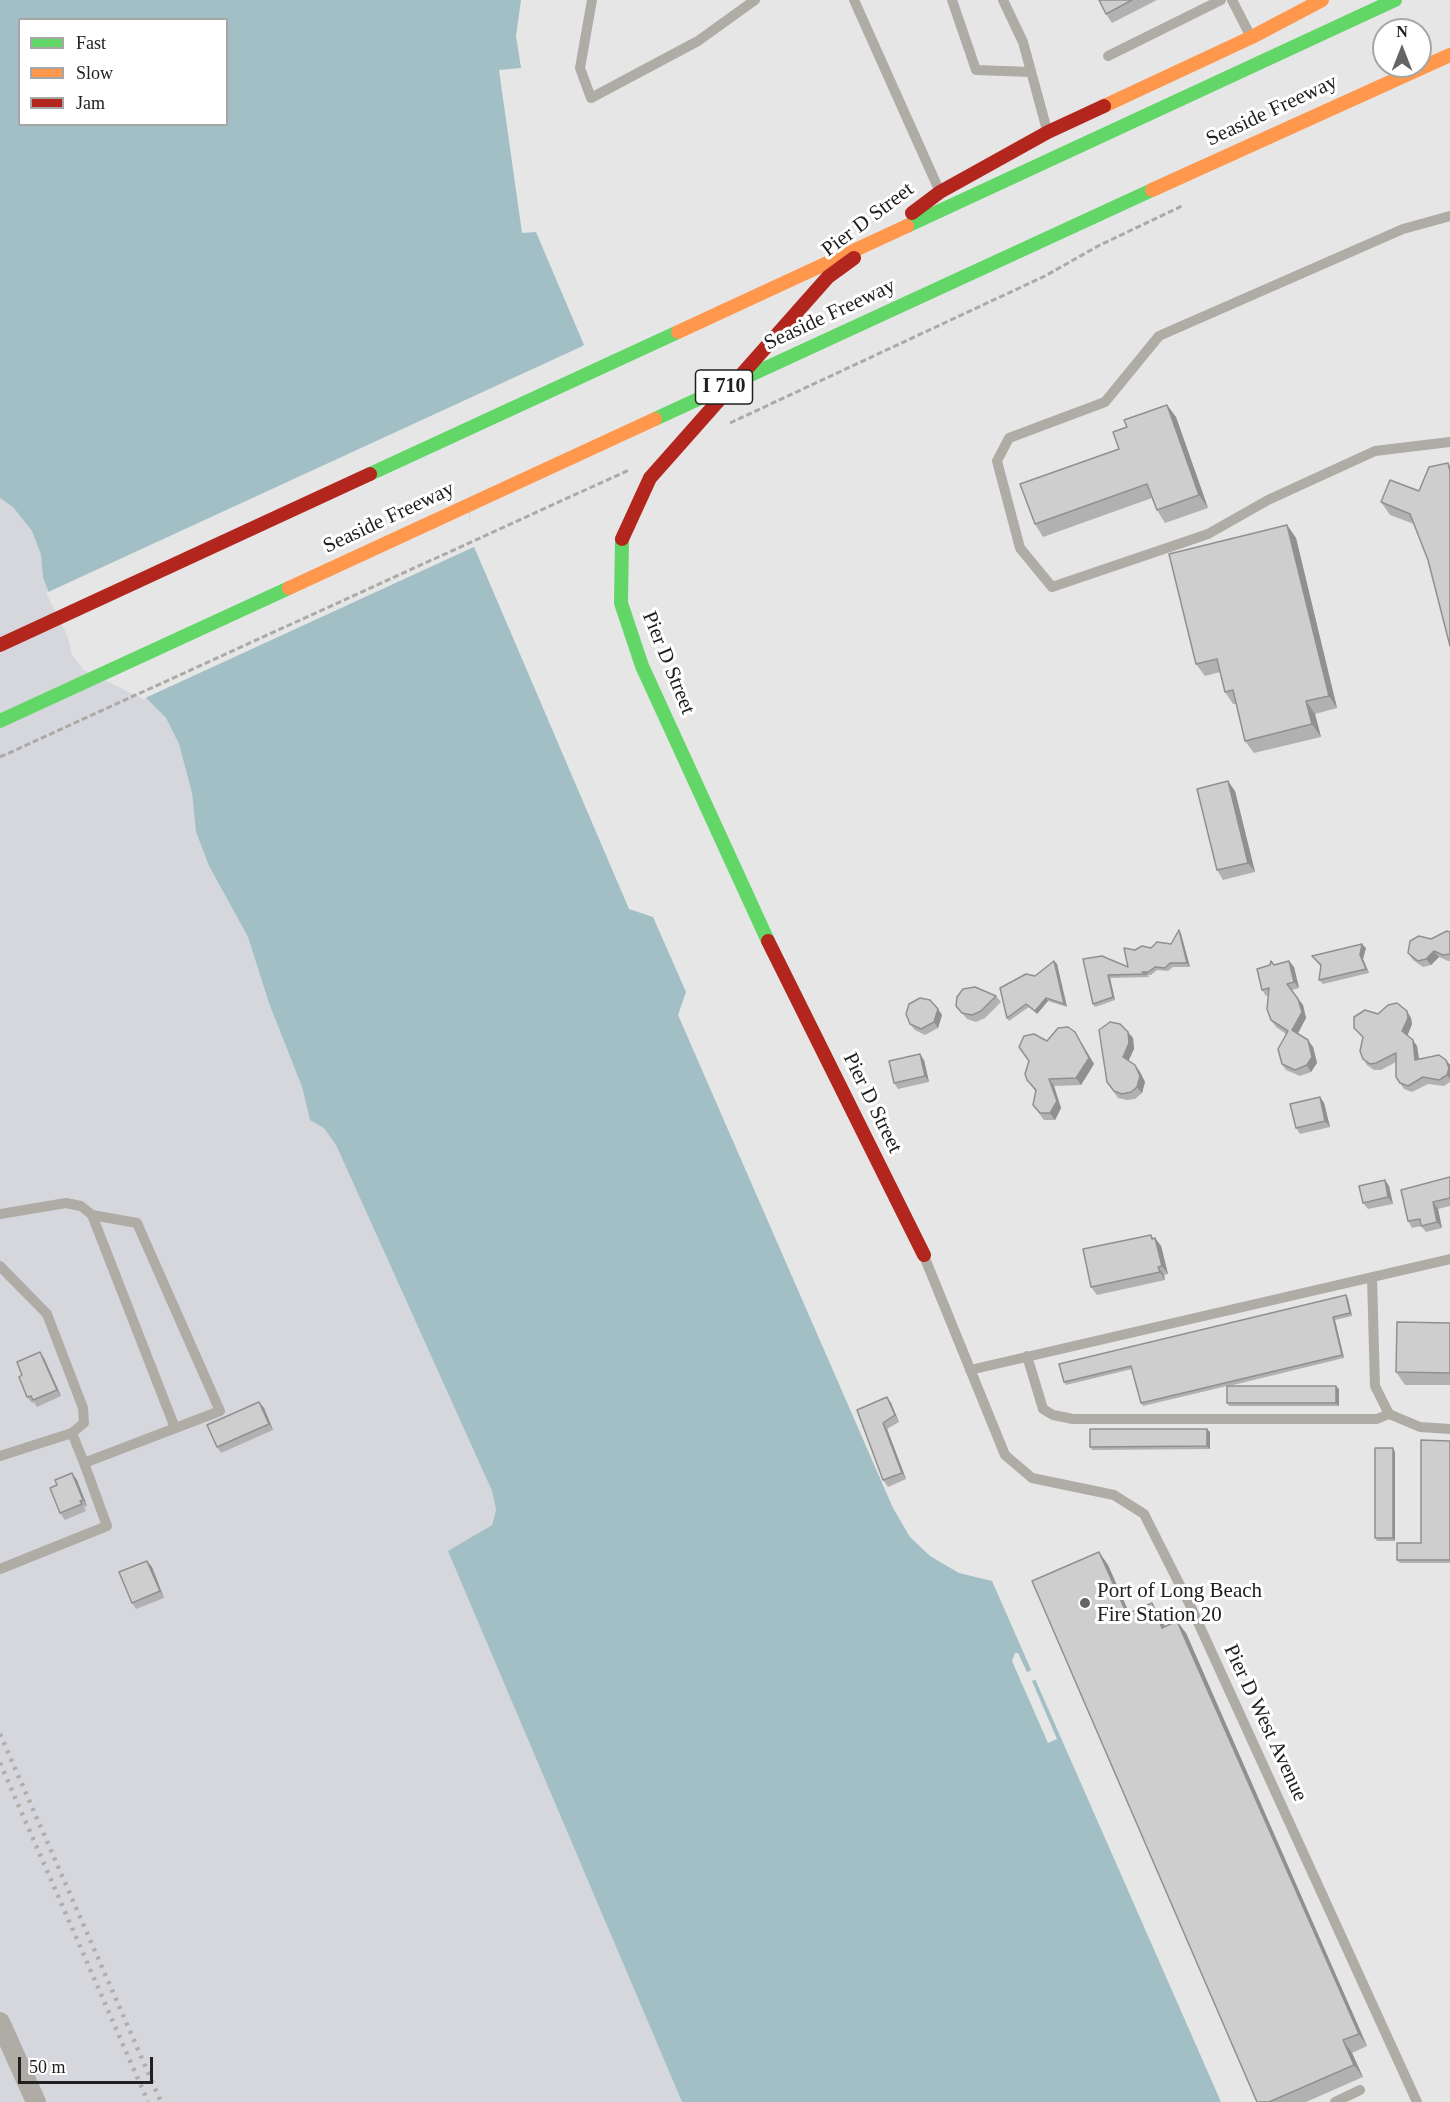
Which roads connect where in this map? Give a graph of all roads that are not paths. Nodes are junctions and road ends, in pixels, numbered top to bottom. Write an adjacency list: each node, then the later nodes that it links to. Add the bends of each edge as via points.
1 (592, 0): 2 (lane, via 580,68 591,98 698,42)
2 (756, 0)
3 (854, 0): 15 (lane)
4 (952, 0): 13 (lane, via 976,70)
5 (1003, 0): 13 (lane, via 1023,42)
6 (1221, 0): 12 (lane)
7 (1232, 0): 10 (lane)
8 (1322, 0): 10 (main road, Pier D Street)
9 (1395, 0): 18 (main road)
10 (1252, 37): 14 (main road, Pier D Street)
11 (1450, 55): 19 (main road, Seaside Freeway / I 710)
12 (1108, 56)
13 (1031, 72): 14 (lane)
14 (1048, 132): 15 (main road, Pier D Street)
15 (940, 192): 22 (main road, Pier D Street, via 828,278 650,478 621,541 619,572 621,603 642,666 774,952)
16 (1450, 216): 17 (lane, via 1403,229 1159,336 1105,402 1009,438 997,461 1020,548 1052,587 1208,534 1268,500 1374,451)
17 (1450, 442)
18 (0, 645)
19 (0, 721)
20 (0, 1214): 21 (lane, via 66,1203 81,1206)
21 (92, 1215): 29 (lane); 29 (lane, via 136,1223 220,1411)
22 (924, 1255): 27 (lane, Pier D West Avenue)
23 (1450, 1259): 25 (lane)
24 (0, 1266): 31 (lane, via 47,1314 83,1408 84,1423)
25 (1372, 1277): 26 (lane); 28 (lane, via 1375,1386)
26 (1027, 1356): 27 (lane); 28 (lane, via 1043,1409 1073,1419 1377,1419)
27 (970, 1370): 37 (lane, Pier D West Avenue, via 1005,1455 1032,1478 1114,1495 1143,1514 1191,1607)
28 (1389, 1414): 30 (lane, via 1420,1427)
29 (175, 1428): 33 (lane)
30 (1450, 1428)
31 (72, 1433): 32 (lane); 33 (lane)
32 (0, 1456)
33 (84, 1463): 34 (lane, via 107,1526)
34 (0, 1569)
35 (0, 2022): 38 (street)
36 (1360, 2090): 39 (lane)
37 (1412, 2090): 40 (lane); 41 (lane, Pier D West Avenue)
38 (36, 2102)
39 (1335, 2102)
40 (1410, 2102)
41 (1417, 2102)

